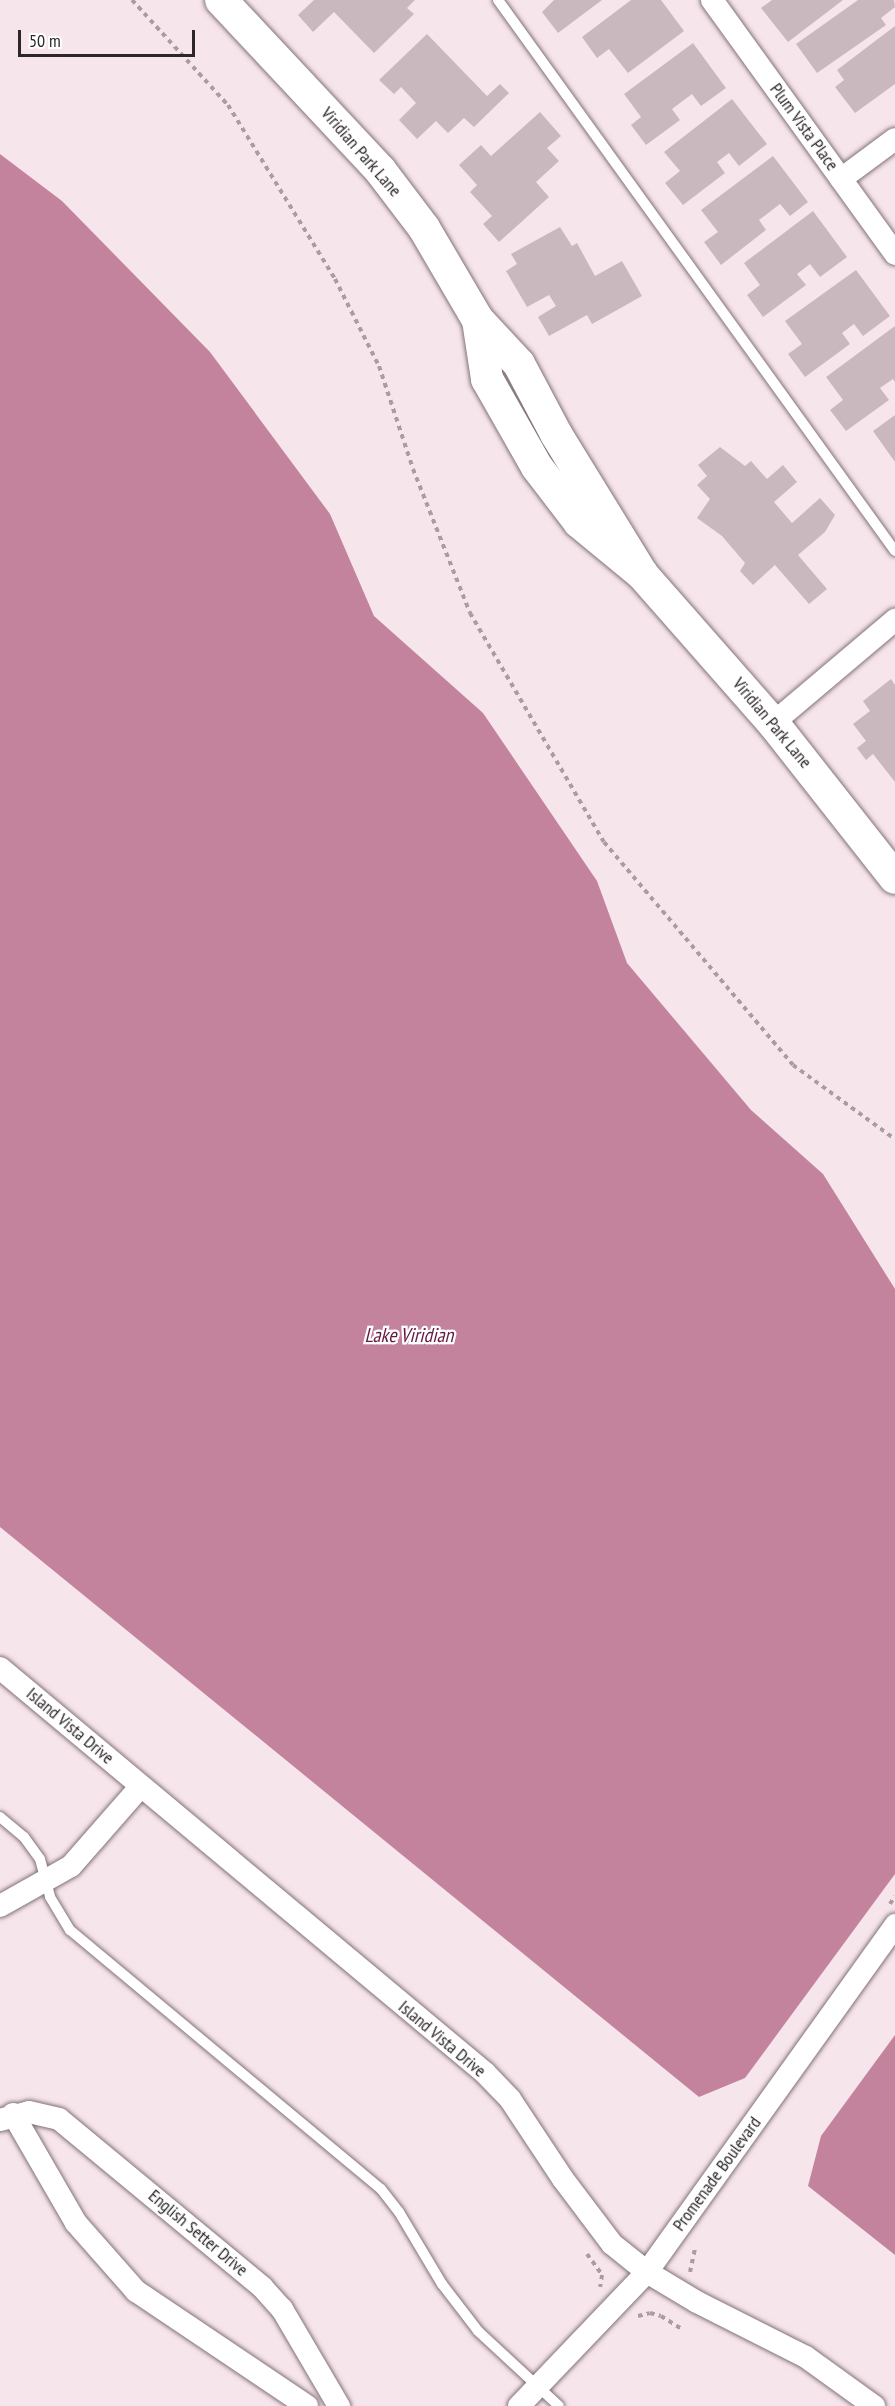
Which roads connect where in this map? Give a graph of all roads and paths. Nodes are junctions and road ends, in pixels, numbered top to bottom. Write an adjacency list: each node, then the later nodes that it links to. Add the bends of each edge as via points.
1 (132, 0): 12 (path, via 228,105 335,279 379,366 413,469 470,614 604,842 794,1065)
2 (221, 0): 10 (street, Viridian Park Lane, via 380,170 424,228 478,320 487,380 537,467 579,522 642,574)
3 (498, 0): 8 (lane)
4 (712, 0): 6 (street, Plum Vista Place)
5 (895, 139): 6 (street)
6 (841, 179): 7 (street, Plum Vista Place)
7 (895, 254)
8 (895, 552)
9 (895, 620): 10 (street)
10 (773, 723): 11 (street, Viridian Park Lane)
11 (895, 878)
12 (895, 1139)
13 (0, 1668): 14 (street, Island Vista Drive)
14 (141, 1786): 16 (street, via 71,1866); 21 (street, Island Vista Drive, via 484,2073 517,2107 590,2218 612,2244)
15 (0, 1817): 16 (lane, via 33,1849)
16 (44, 1882): 17 (street); 25 (lane, via 70,1930 386,2194 458,2307)
17 (0, 1906)
18 (895, 1925): 21 (street, Promenade Boulevard)
19 (7, 2117): 26 (street, English Setter Drive, via 76,2223 136,2291); 27 (street, English Setter Drive, via 44,2113 59,2119 262,2287 282,2309)
20 (587, 2254): 22 (path, via 602,2275 600,2289)
21 (647, 2272): 25 (street, Promenade Boulevard); 30 (street, Island Vista Drive, via 703,2306 775,2339)
22 (592, 2297)
23 (632, 2321): 24 (path, via 650,2313)
24 (682, 2329)
25 (536, 2388): 28 (street, Promenade Boulevard); 29 (lane)
26 (307, 2406)
27 (339, 2406)
28 (519, 2406)
29 (559, 2406)
30 (874, 2406)

